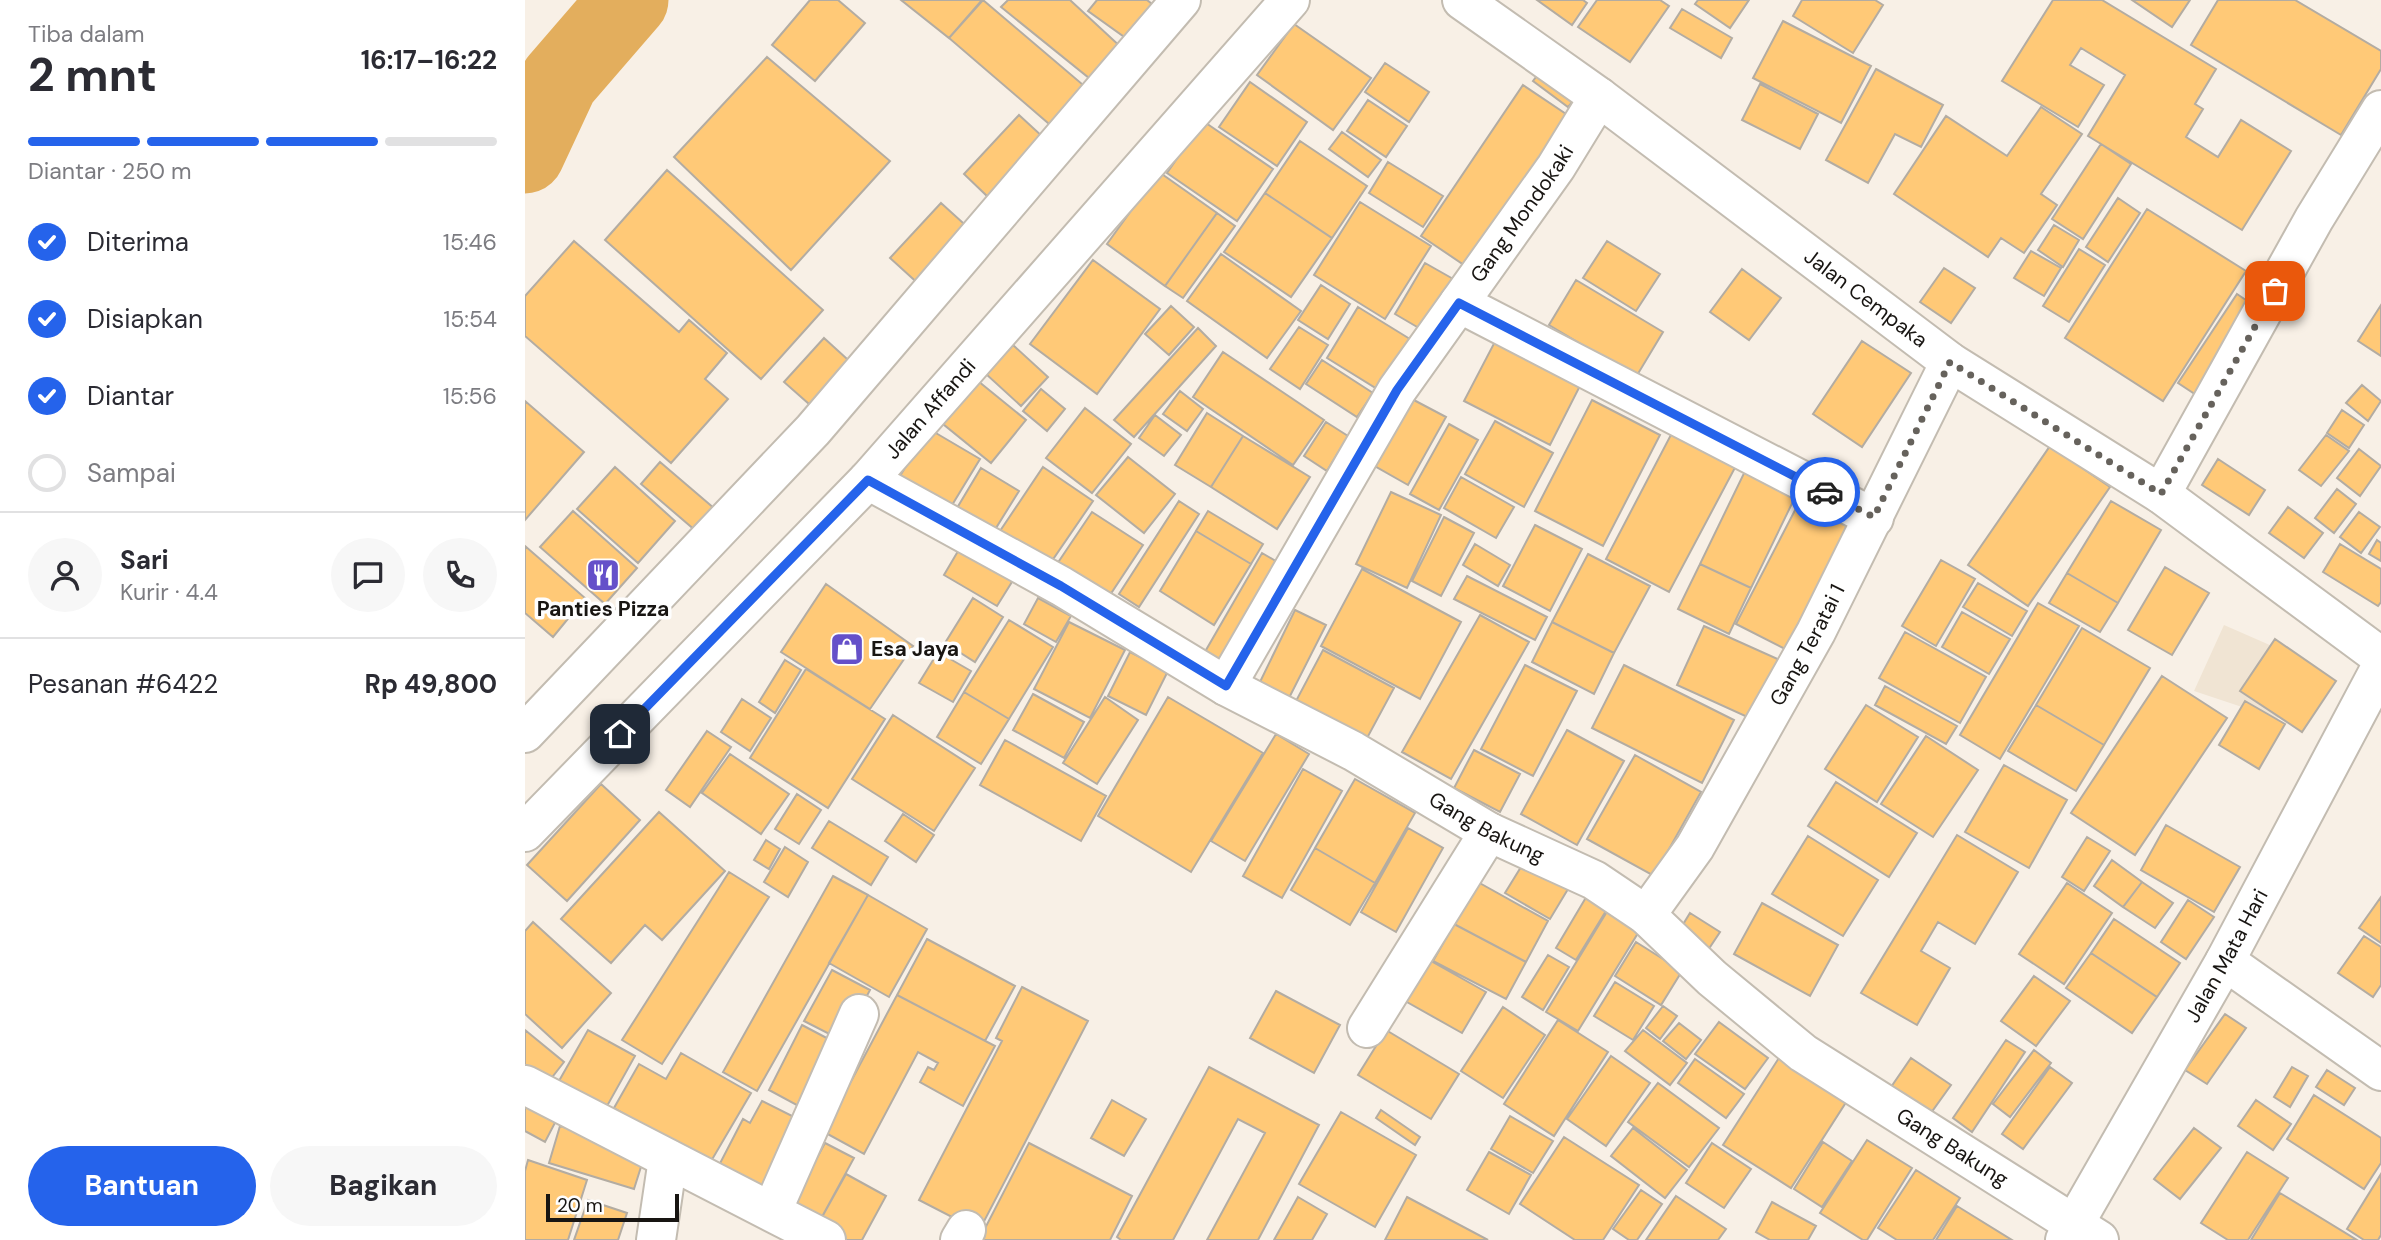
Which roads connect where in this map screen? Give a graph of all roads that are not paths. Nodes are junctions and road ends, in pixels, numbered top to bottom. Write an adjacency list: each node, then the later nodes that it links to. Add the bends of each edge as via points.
1 (1181, 0): 14 (street, via 813,430)
2 (1290, 0): 8 (street, Jalan Affandi)
3 (1462, 0): 4 (street, Jalan Cempaka)
4 (1599, 97): 6 (street, Gang Mondokaki, via 1556,167); 7 (street, Jalan Cempaka)
5 (2381, 110): 9 (street, via 2314,219)
6 (1459, 303): 10 (street); 13 (street, Gang Mondokaki, via 1397,390)
7 (1950, 362): 9 (street, Jalan Cempaka); 10 (street, Gang Teratai 1)
8 (868, 480): 13 (street, Gang Bakung, via 1061,586); 15 (street, Jalan Affandi)
9 (2161, 494): 11 (street, Jalan Cempaka)
10 (1874, 517): 17 (street, Gang Teratai 1, via 1816,632 1695,847)
11 (2381, 657)
12 (2381, 667): 18 (street, Jalan Mata Hari)
13 (1226, 686): 16 (street, Gang Bakung, via 1353,751)
14 (525, 733)
15 (525, 832)
16 (1489, 832): 17 (street, Gang Bakung, via 1594,880); 20 (street)
17 (1646, 915): 25 (street, Gang Bakung, via 1712,978 1803,1053)
18 (2225, 961): 21 (street); 25 (street, Jalan Mata Hari)
19 (859, 1014): 24 (street)
20 (1367, 1028)
21 (2381, 1071)
22 (525, 1085): 23 (street)
23 (668, 1159): 24 (street); 26 (street)
24 (772, 1211): 27 (street)
25 (2079, 1234)
26 (656, 1240)
27 (826, 1240)

